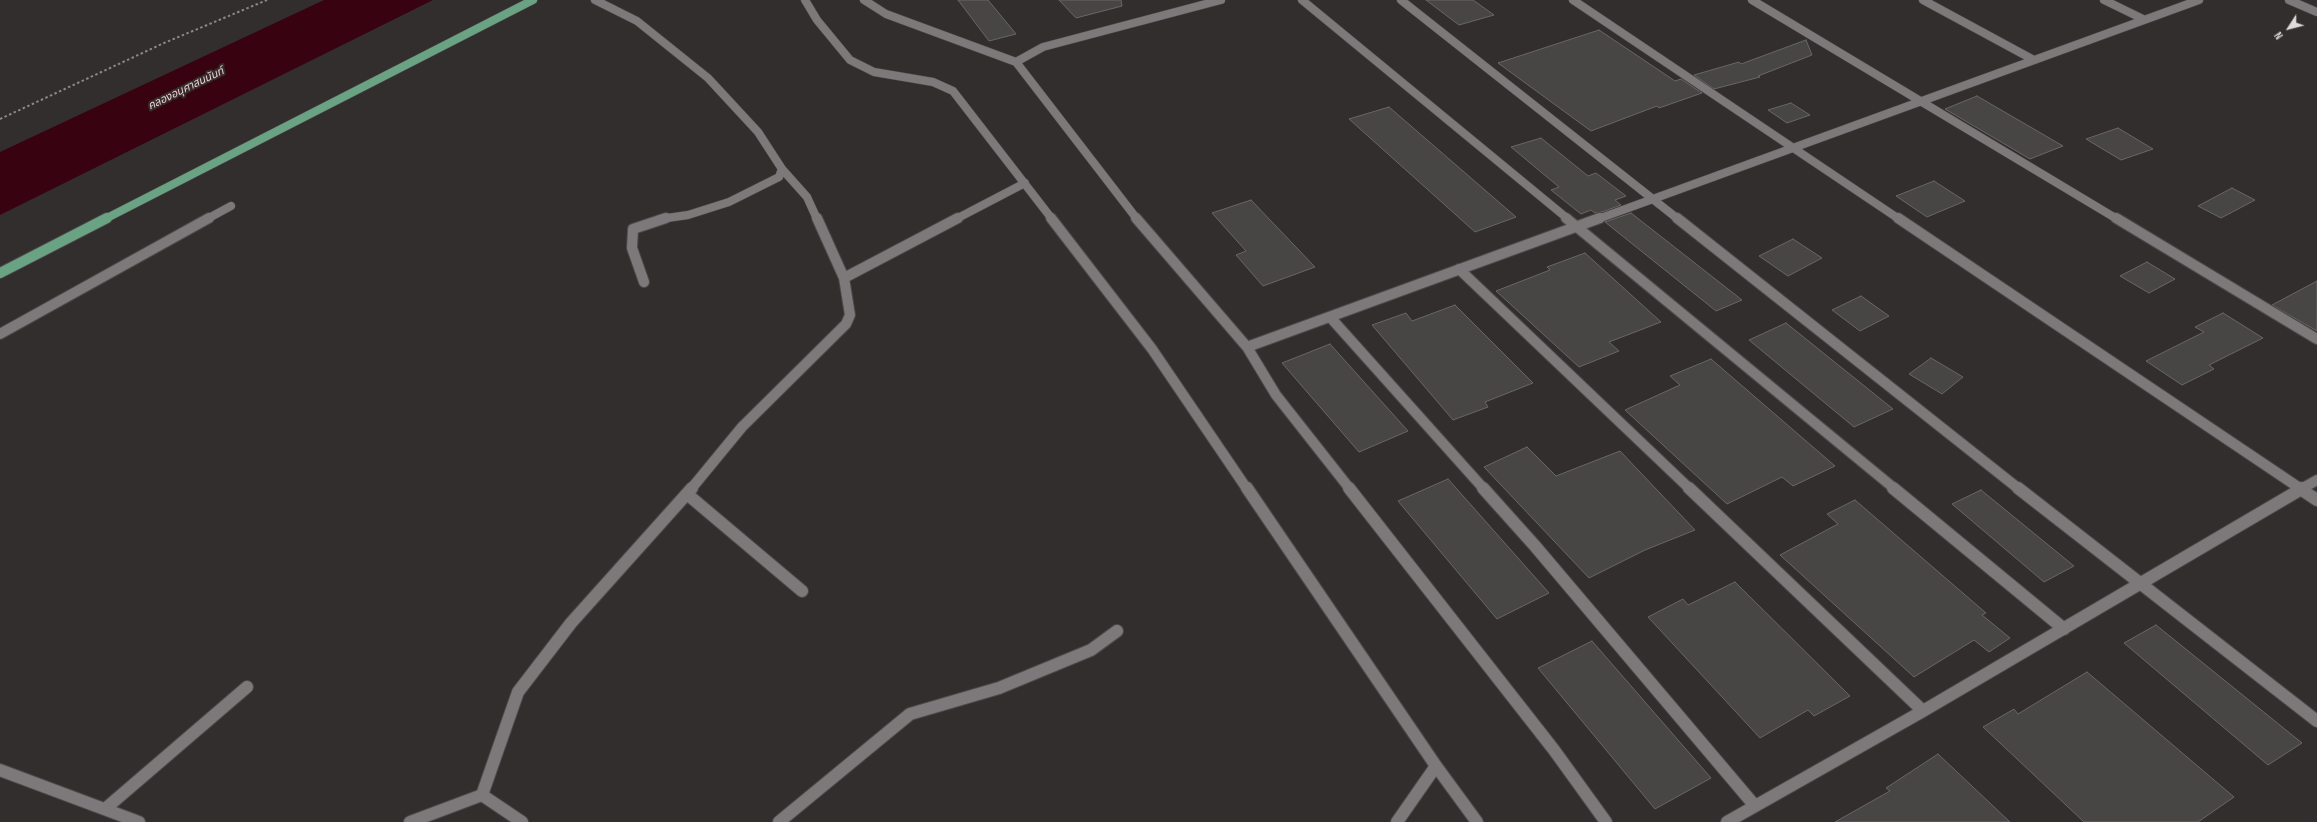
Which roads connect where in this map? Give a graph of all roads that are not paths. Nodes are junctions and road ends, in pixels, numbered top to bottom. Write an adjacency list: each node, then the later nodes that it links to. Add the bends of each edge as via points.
1 (533, 0): 26 (main road)
2 (595, 0): 20 (street, via 637,21 708,78 758,132)
3 (804, 0): 21 (street, via 850,60 874,72 933,82 953,91)
4 (864, 0): 17 (street, via 886,14)
5 (1220, 0): 17 (street, via 1043,47)
6 (1302, 0): 24 (street)
7 (1401, 0): 22 (street)
8 (1573, 0): 19 (street)
9 (1752, 0): 18 (street)
10 (1922, 0): 16 (street)
11 (2104, 0): 15 (street)
12 (2199, 0): 15 (street)
13 (2289, 0): 14 (street)
14 (2317, 12)
15 (2143, 19): 16 (street)
16 (2032, 59): 18 (street)
17 (1016, 62): 32 (street, via 1132,215)
18 (1920, 101): 19 (street); 31 (street)
19 (1792, 147): 22 (street); 34 (street)
20 (782, 169): 27 (street, via 807,197); 28 (street, via 779,177 729,202 688,215 660,219 633,229 632,248)
21 (1025, 183): 27 (street); 44 (street, via 1152,349)
22 (1650, 199): 24 (street); 37 (street)
23 (231, 206): 30 (street)
24 (1576, 226): 25 (street); 39 (street)
25 (1459, 269): 29 (street); 42 (street)
26 (0, 273)
27 (844, 278): 35 (street, via 850,315 846,324 742,427)
28 (644, 282)
29 (1330, 317): 32 (street); 47 (street, via 1535,546)
30 (0, 334)
31 (2317, 338)
32 (1247, 347): 55 (street, via 1276,395 1554,750)
33 (2317, 480): 34 (street)
34 (2301, 490): 36 (street); 37 (street)
35 (688, 494): 38 (street); 46 (street, via 571,623 518,692)
36 (2317, 500)
37 (2139, 584): 39 (street); 43 (street)
38 (802, 591)
39 (2064, 629): 42 (street)
40 (1117, 631): 52 (street, via 1091,650 999,688 910,714)
41 (247, 687): 48 (street)
42 (1923, 711): 47 (street)
43 (2317, 721)
44 (1436, 766): 53 (street); 54 (street)
45 (0, 770): 48 (street)
46 (482, 795): 50 (street); 51 (street)
47 (1755, 806): 56 (street)
48 (105, 808): 49 (street)
49 (139, 822)
50 (410, 822)
51 (522, 822)
52 (779, 822)
53 (1397, 822)
54 (1478, 822)
55 (1606, 822)
56 (1727, 822)

